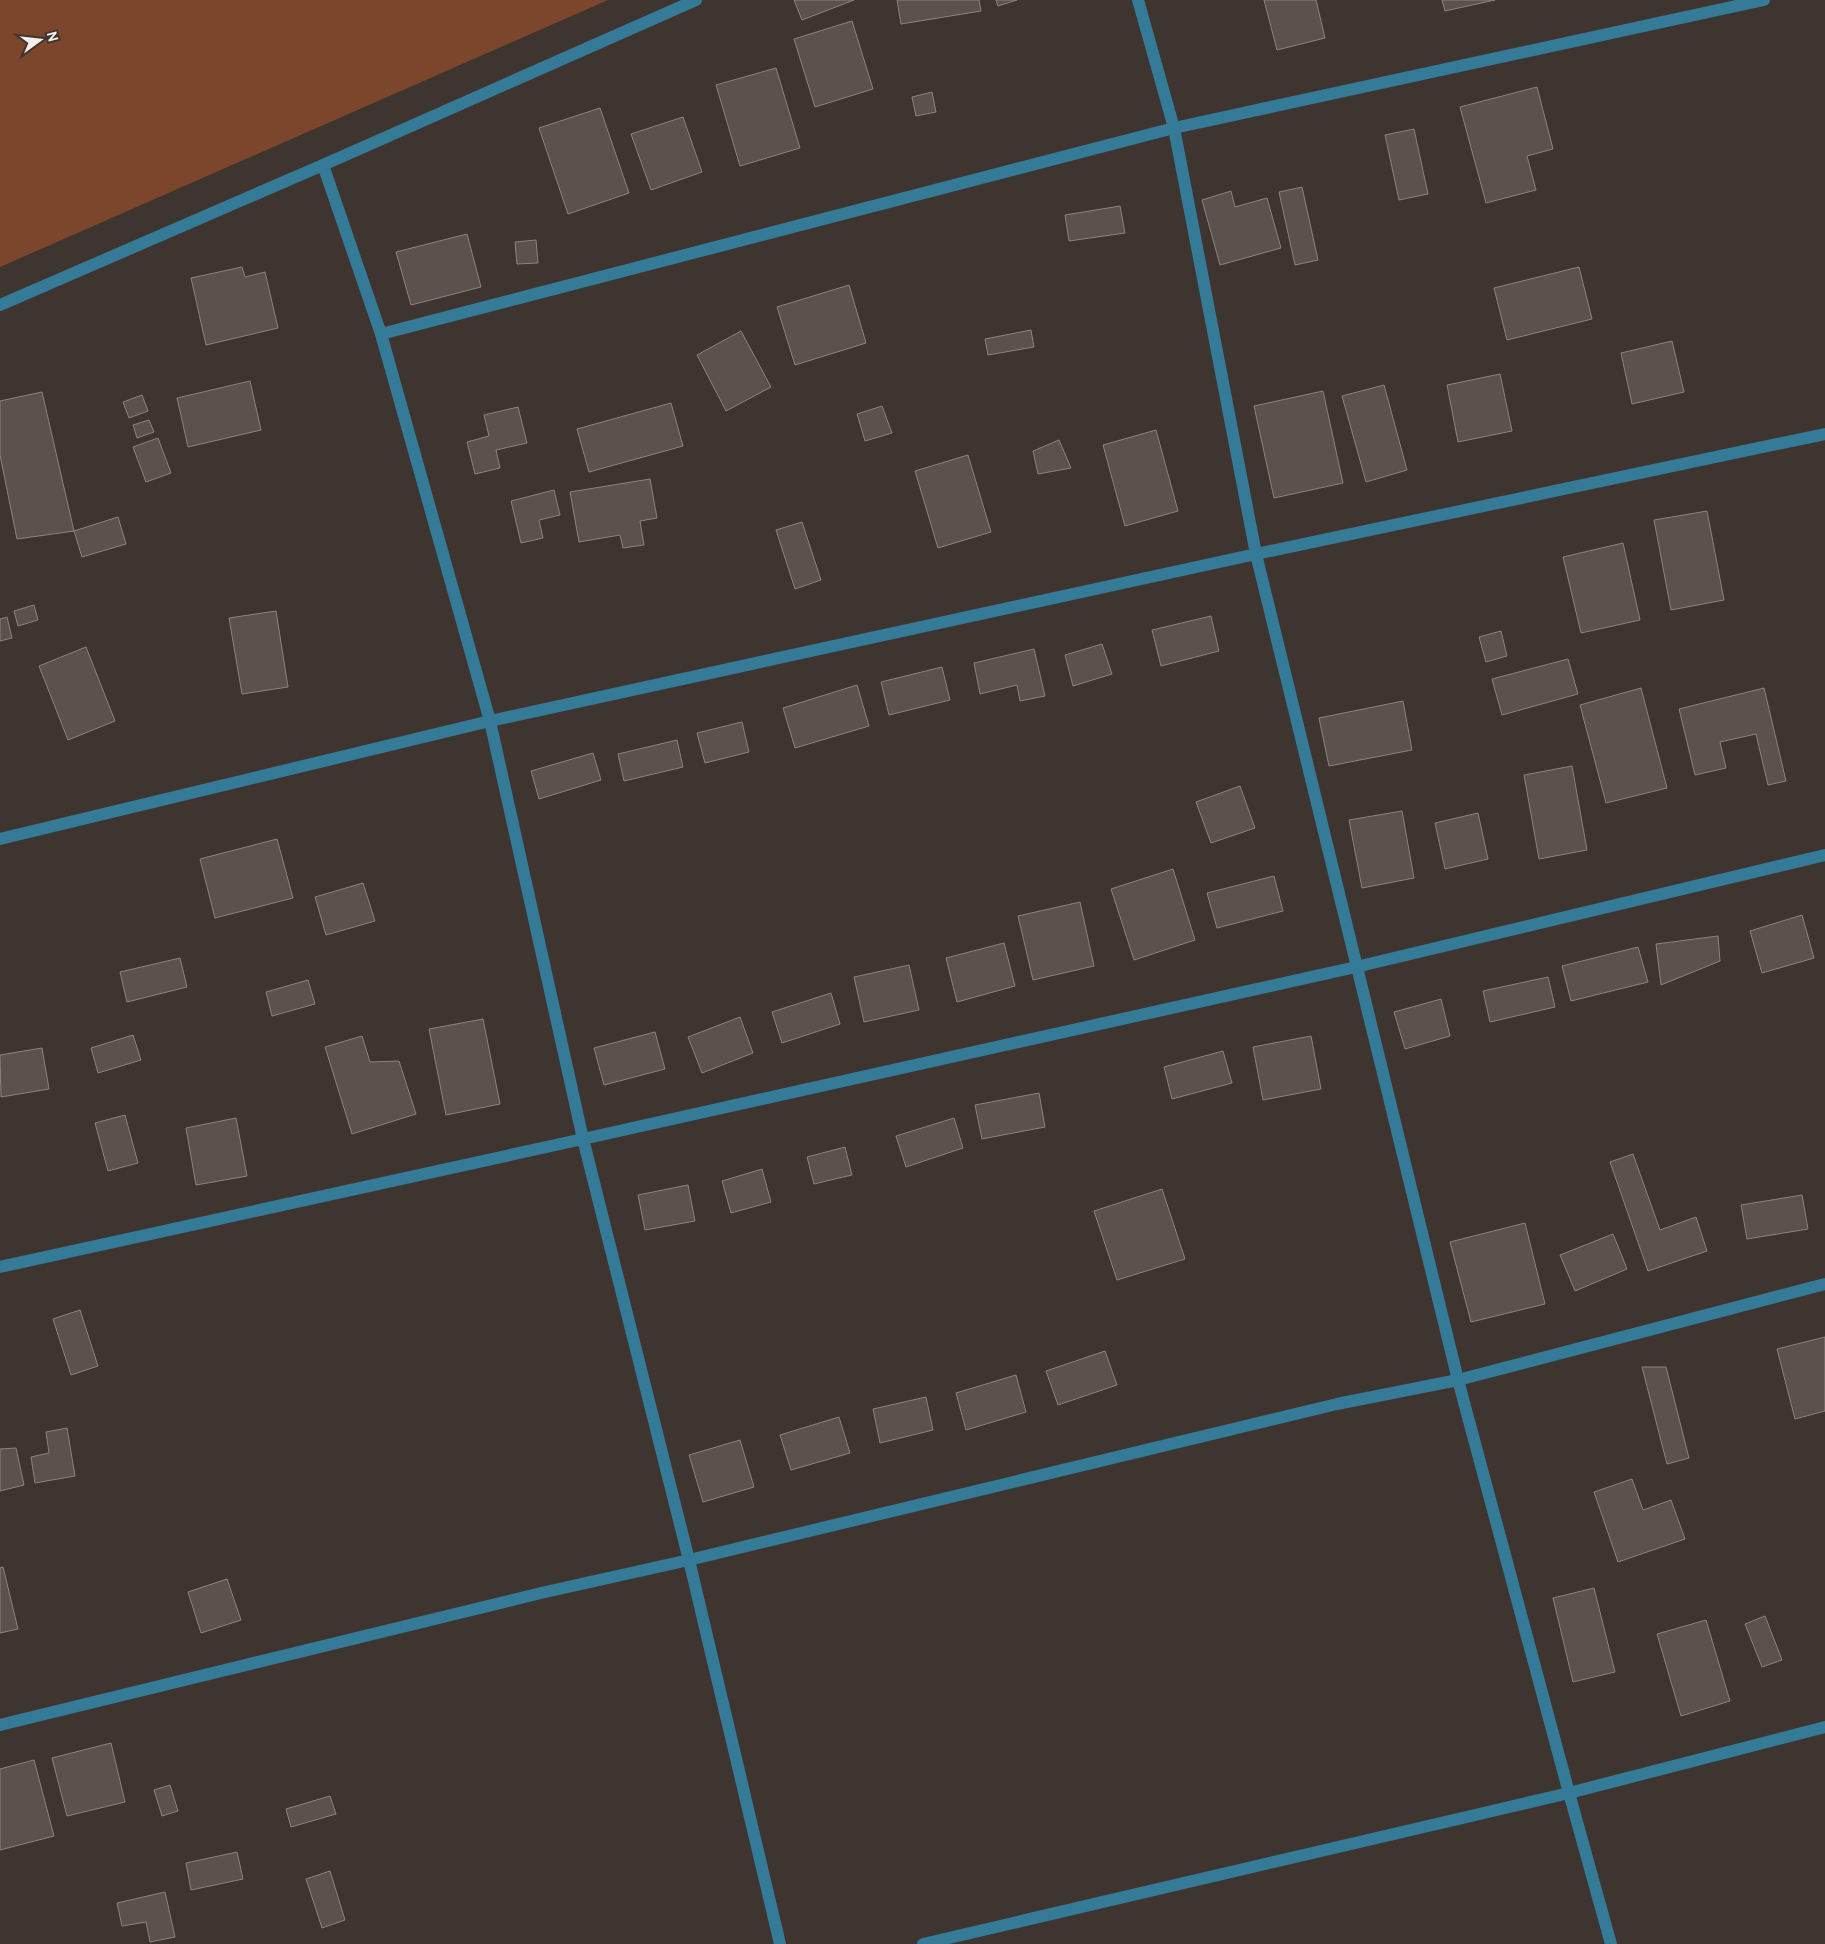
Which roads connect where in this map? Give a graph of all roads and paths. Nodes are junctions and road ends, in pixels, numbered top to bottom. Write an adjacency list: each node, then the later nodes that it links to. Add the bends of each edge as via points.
1 (696, 0): 5 (street)
2 (1138, 0): 4 (street)
3 (1764, 0): 4 (street)
4 (1174, 128): 7 (street); 9 (street)
5 (323, 165): 6 (street); 7 (street)
6 (0, 305)
7 (381, 334): 10 (street)
8 (1825, 434): 9 (street)
9 (1256, 554): 10 (street); 13 (street)
10 (490, 722): 11 (street); 14 (street)
11 (0, 839)
12 (1825, 855): 13 (street)
13 (1356, 967): 14 (street); 17 (street)
14 (583, 1139): 15 (street); 18 (street)
15 (0, 1267)
16 (1825, 1284): 17 (street)
17 (1458, 1380): 18 (street, via 1337,1404); 21 (street)
18 (689, 1560): 19 (street, via 531,1595); 22 (street)
19 (0, 1725)
20 (1825, 1727): 21 (street)
21 (1569, 1793): 23 (street); 24 (street)
22 (780, 1944)
23 (923, 1944)
24 (1611, 1944)

